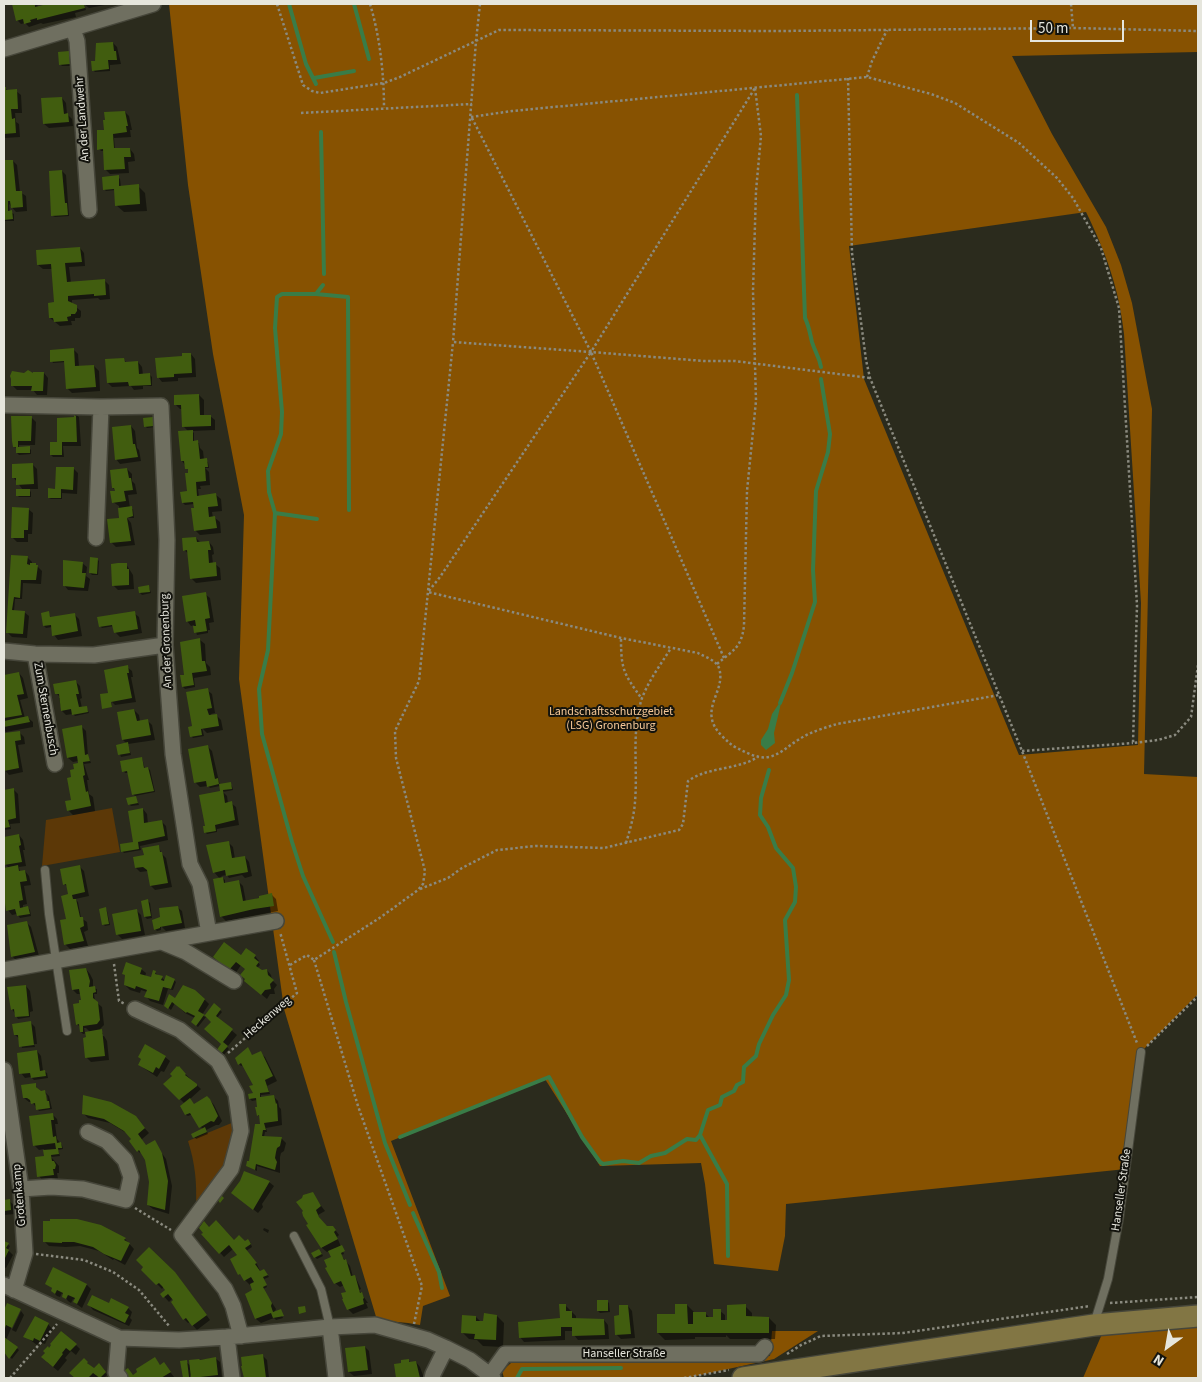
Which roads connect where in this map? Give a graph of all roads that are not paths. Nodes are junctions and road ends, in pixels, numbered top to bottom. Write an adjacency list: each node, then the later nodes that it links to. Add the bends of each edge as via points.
1 (153, 4): 2 (street)
2 (73, 29): 3 (street); 4 (street, An der Landwehr, via 77,41)
3 (4, 48)
4 (89, 210)
5 (4, 405): 6 (street, An der Gronenburg)
6 (101, 407): 7 (street); 8 (street, An der Gronenburg, via 161,406 167,540)
7 (96, 538)
8 (165, 645): 10 (street, Zum Sternenbusch, via 94,655); 14 (street, An der Gronenburg, via 174,754 190,864 200,884)
9 (4, 651): 10 (street, Zum Sternenbusch)
10 (35, 654): 11 (street, Zum Sternenbusch)
11 (55, 764)
12 (45, 870): 16 (lane)
13 (276, 921): 14 (street)
14 (209, 933): 15 (street)
15 (162, 942): 16 (street); 18 (street, via 194,956)
16 (57, 961): 17 (street); 20 (lane)
17 (4, 970)
18 (234, 981)
19 (135, 1009): 30 (street, via 180,1030 218,1062 236,1094 241,1131 231,1169 182,1234 225,1289 233,1306)
20 (67, 1031)
21 (1141, 1052): 28 (lane, Hanseller Straße, via 1119,1219 1108,1279)
22 (4, 1070): 24 (street, Grotenkamp)
23 (88, 1132): 24 (street, via 107,1141 125,1160 131,1177 126,1200 83,1189)
24 (21, 1189): 26 (street, Grotenkamp, via 25,1253)
25 (294, 1236): 29 (lane, via 321,1289)
26 (9, 1287): 31 (street, Hanseller Straße)
27 (1198, 1316): 28 (main road)
28 (1094, 1326): 34 (main road)
29 (330, 1327): 30 (street, Hanseller Straße); 33 (street, Hanseller Straße, via 375,1325); 38 (street)
30 (234, 1336): 31 (street, Hanseller Straße, via 179,1340); 37 (street)
31 (119, 1338): 36 (street, via 116,1373)
32 (765, 1347): 35 (street, Hanseller Straße, via 760,1354 505,1354)
33 (446, 1348): 35 (street, Hanseller Straße); 39 (street)
34 (738, 1374)
35 (491, 1376)
36 (120, 1378)
37 (232, 1378)
38 (336, 1378)
39 (432, 1378)

